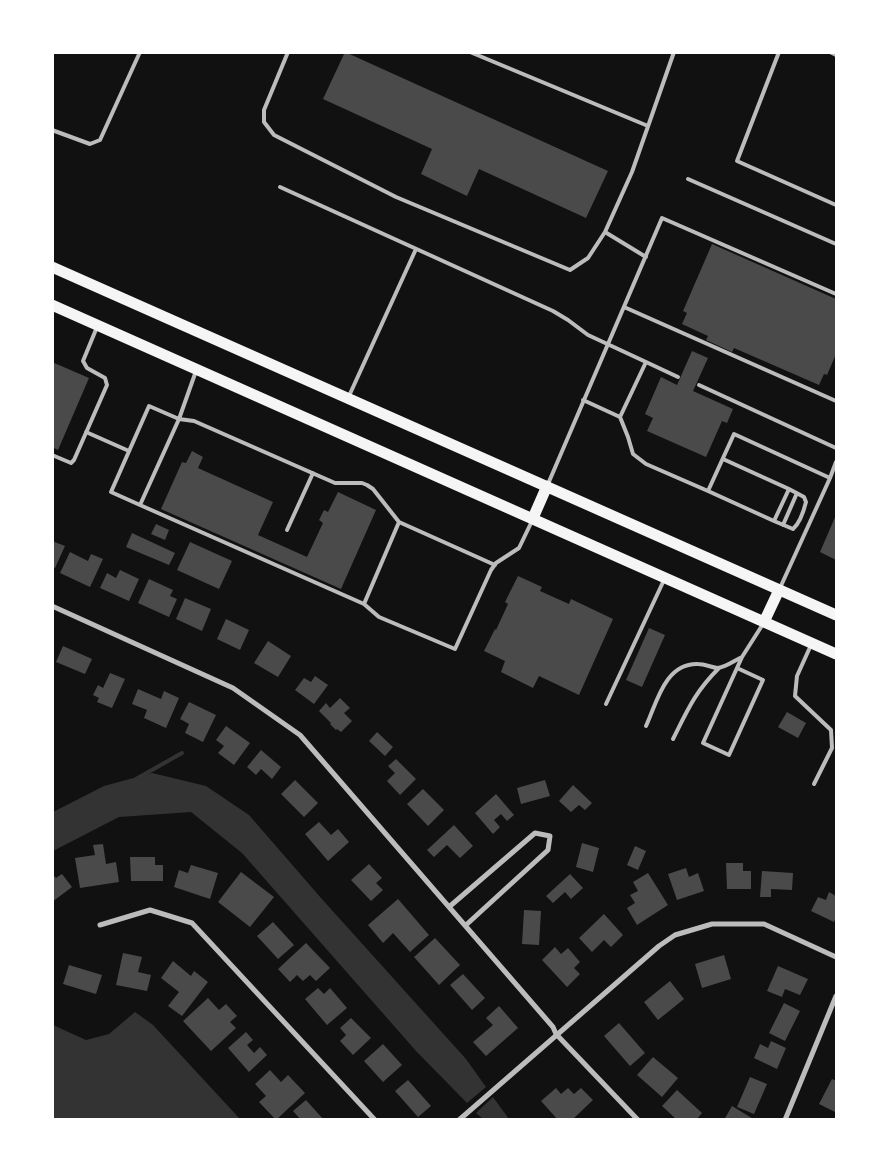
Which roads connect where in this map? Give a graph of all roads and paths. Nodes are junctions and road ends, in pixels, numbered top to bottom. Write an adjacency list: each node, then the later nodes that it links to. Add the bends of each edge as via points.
1 (140, 52): 9 (lane, via 100,140 90,144)
2 (288, 52): 13 (lane, via 264,110 264,122 274,136 396,197 570,270 588,258)
3 (470, 52): 8 (lane)
4 (674, 52): 8 (lane)
5 (779, 52): 12 (lane, via 737,161)
6 (830, 52): 7 (lane)
7 (836, 55)
8 (648, 126): 13 (lane)
9 (52, 130)
10 (688, 179): 14 (lane)
11 (280, 187): 15 (lane)
12 (836, 205)
13 (605, 232): 16 (lane)
14 (836, 244)
15 (416, 249): 22 (lane, via 553,311 588,335); 27 (lane)
16 (646, 257): 18 (lane, via 662,218); 20 (lane)
17 (52, 267): 27 (main road)
18 (836, 294)
19 (52, 305): 21 (main road)
20 (624, 307): 22 (lane); 29 (lane)
21 (98, 325): 24 (main road); 32 (lane, via 83,361 87,368 105,378 108,385)
22 (608, 344): 23 (lane); 28 (lane)
23 (646, 362): 25 (lane); 30 (lane)
24 (197, 369): 31 (lane); 45 (main road)
25 (678, 377)
26 (699, 385): 33 (lane)
27 (348, 398): 40 (main road)
28 (583, 400): 30 (lane); 40 (lane)
29 (836, 401)
30 (620, 417): 42 (lane, via 633,454 646,464)
31 (179, 419): 34 (lane, via 149,406); 38 (lane, via 194,421); 44 (lane)
32 (86, 432): 34 (lane); 35 (lane, via 74,460 71,462)
33 (836, 448)
34 (129, 451): 44 (lane, via 111,492)
35 (52, 455)
36 (723, 459): 39 (lane, via 734,434); 41 (lane); 42 (lane)
37 (836, 465): 39 (lane)
38 (312, 473): 47 (lane, via 336,483 367,485); 49 (lane)
39 (830, 478): 52 (lane)
40 (547, 486): 45 (main road); 52 (main road)
41 (789, 489): 43 (lane); 46 (lane)
42 (708, 491): 46 (lane)
43 (797, 492): 48 (lane); 48 (lane, via 806,502 796,526 793,529)
44 (140, 505): 53 (lane)
45 (533, 518): 50 (lane, via 519,548); 51 (main road)
46 (774, 521): 48 (lane)
47 (399, 522): 50 (lane); 53 (lane)
48 (782, 525)
49 (287, 530)
50 (495, 565): 53 (lane, via 454,649 379,617)
51 (666, 578): 56 (main road); 62 (lane)
52 (779, 590): 55 (main road); 56 (main road)
53 (364, 604)
54 (52, 606): 66 (street, via 233,688 300,735)
55 (836, 615)
56 (764, 622): 57 (main road); 59 (lane)
57 (812, 643): 58 (main road); 65 (lane, via 797,676 794,696 831,730 832,748)
58 (836, 654)
59 (742, 657): 60 (lane); 61 (lane)
60 (720, 668): 63 (lane, via 698,664 676,670 666,680); 64 (lane, via 694,697)
61 (737, 668): 61 (lane, via 763,680 729,755 702,743)
62 (606, 704)
63 (646, 726)
64 (673, 739)
65 (814, 784)
66 (449, 907): 68 (street); 68 (street, via 535,833 550,836 548,850)
67 (100, 925): 72 (street, via 150,910 192,923)
68 (466, 926): 71 (street)
69 (836, 957): 71 (street, via 764,924 712,924 675,934)
70 (836, 996): 75 (street)
71 (556, 1034): 73 (street); 74 (street)
72 (375, 1120)
73 (459, 1120)
74 (638, 1120)
75 (785, 1120)

